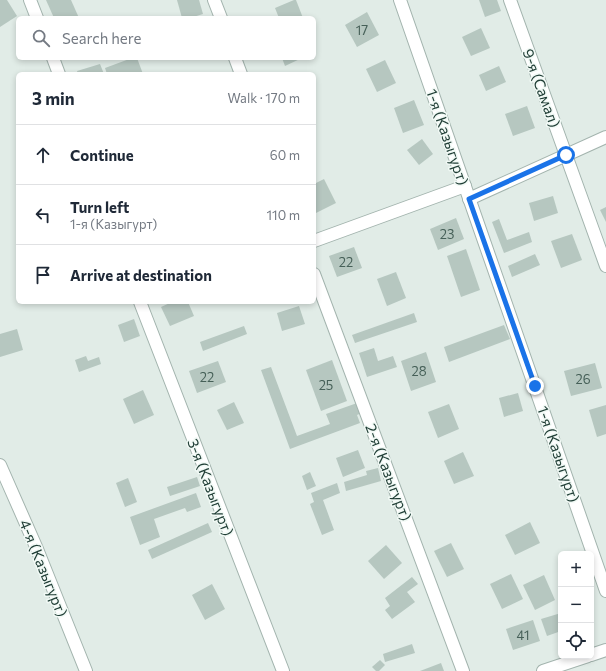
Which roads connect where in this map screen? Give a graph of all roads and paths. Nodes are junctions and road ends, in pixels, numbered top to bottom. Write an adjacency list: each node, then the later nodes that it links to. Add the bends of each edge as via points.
1 (30, 0): 5 (street)
2 (214, 0): 6 (street)
3 (400, 0): 13 (street, 1-я (Казыгурт))
4 (510, 0): 12 (street, 9-я (Самал))
5 (36, 16)
6 (220, 16)
7 (54, 60): 9 (street)
8 (236, 60): 10 (street)
9 (58, 72)
10 (240, 72)
11 (606, 137): 12 (street)
12 (566, 155): 14 (street); 16 (street, 9-я (Самал))
13 (465, 186): 14 (street, 1-я (Казыгурт)); 15 (street)
14 (469, 199): 20 (street, 1-я (Казыгурт))
15 (316, 240)
16 (606, 266)
17 (316, 279): 26 (street, 2-я (Казыгурт))
18 (143, 304): 25 (street, 3-я (Казыгурт))
19 (0, 465): 24 (street, 4-я (Казыгурт))
20 (606, 591)
21 (606, 650): 22 (street)
22 (594, 654)
23 (581, 659): 27 (street)
24 (86, 671)
25 (283, 671)
26 (463, 671)
27 (543, 671)

